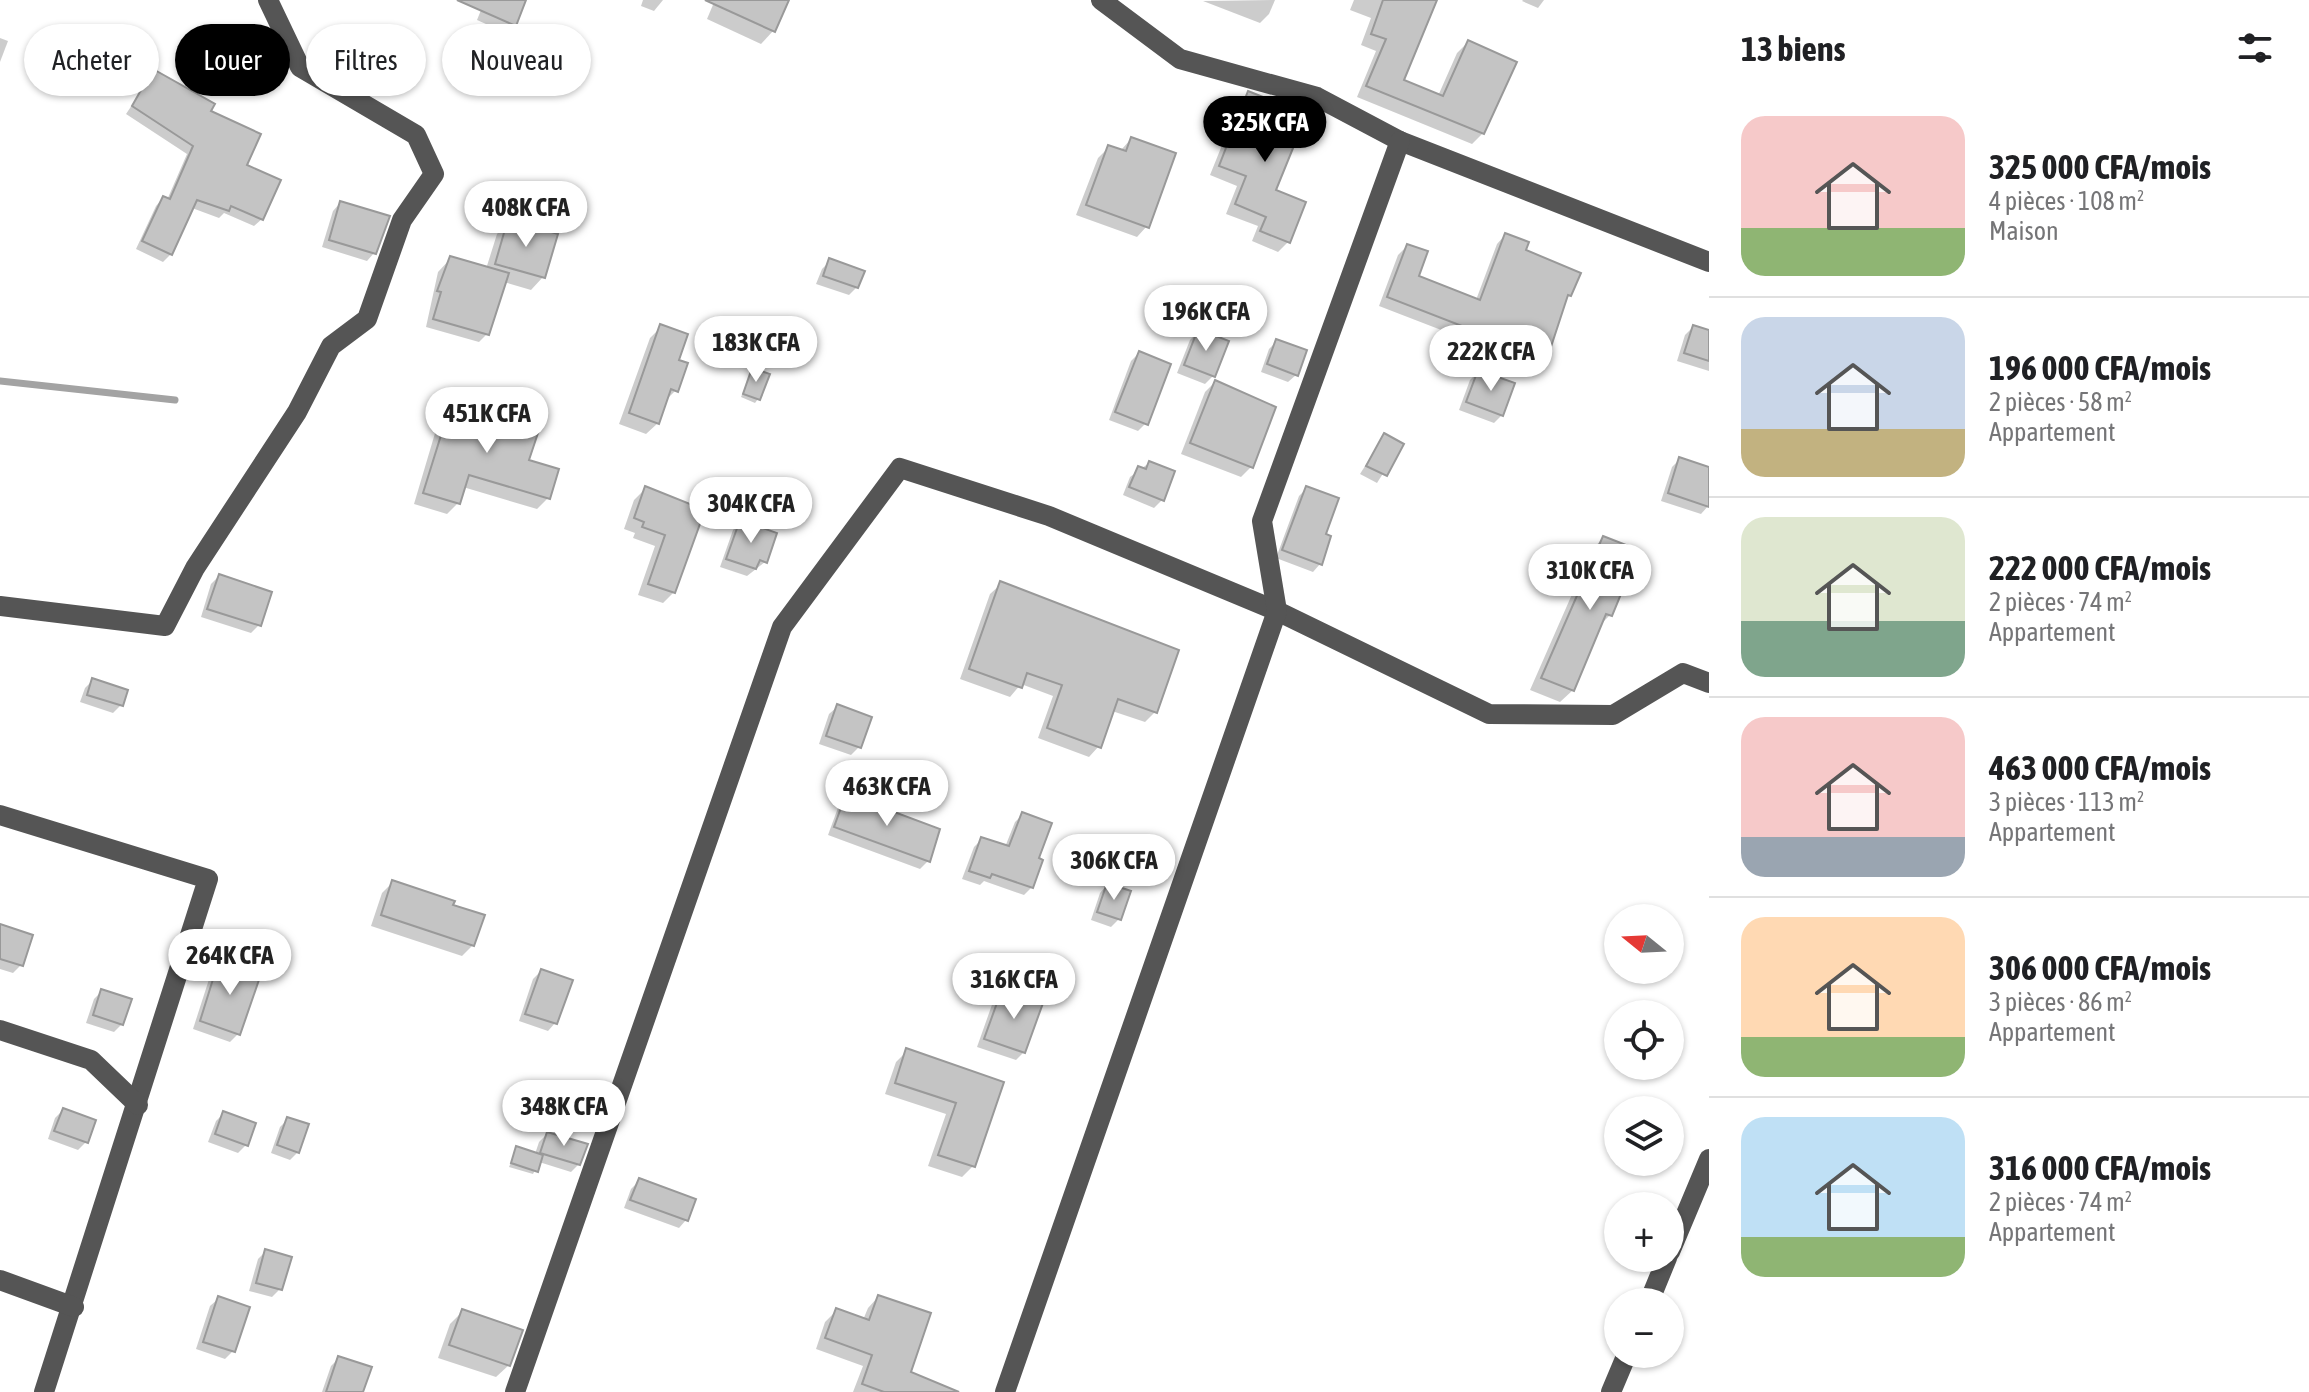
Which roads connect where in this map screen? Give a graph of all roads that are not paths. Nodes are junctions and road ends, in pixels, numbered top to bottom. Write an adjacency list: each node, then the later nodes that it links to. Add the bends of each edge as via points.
1 (268, 0): 5 (street, via 300,67 416,135 434,174 402,220 367,319 331,346 297,412 195,568 165,626)
2 (1101, 0): 3 (street, via 1180,59 1317,97)
3 (1400, 141): 4 (street); 6 (street, via 1262,521)
4 (1709, 262)
5 (0, 606)
6 (1277, 611): 7 (street, via 1489,714 1613,715 1683,673); 17 (street, via 1049,516 900,468 782,627); 18 (street)
7 (1709, 683)
8 (0, 815): 10 (street, via 208,879)
9 (0, 1030): 10 (street, via 91,1060)
10 (138, 1105): 14 (street)
11 (1709, 1159): 12 (street)
12 (1684, 1219)
13 (0, 1280): 14 (street)
14 (74, 1307): 16 (street)
15 (1621, 1368): 19 (street)
16 (44, 1392)
17 (515, 1392)
18 (1005, 1392)
19 (1611, 1392)

